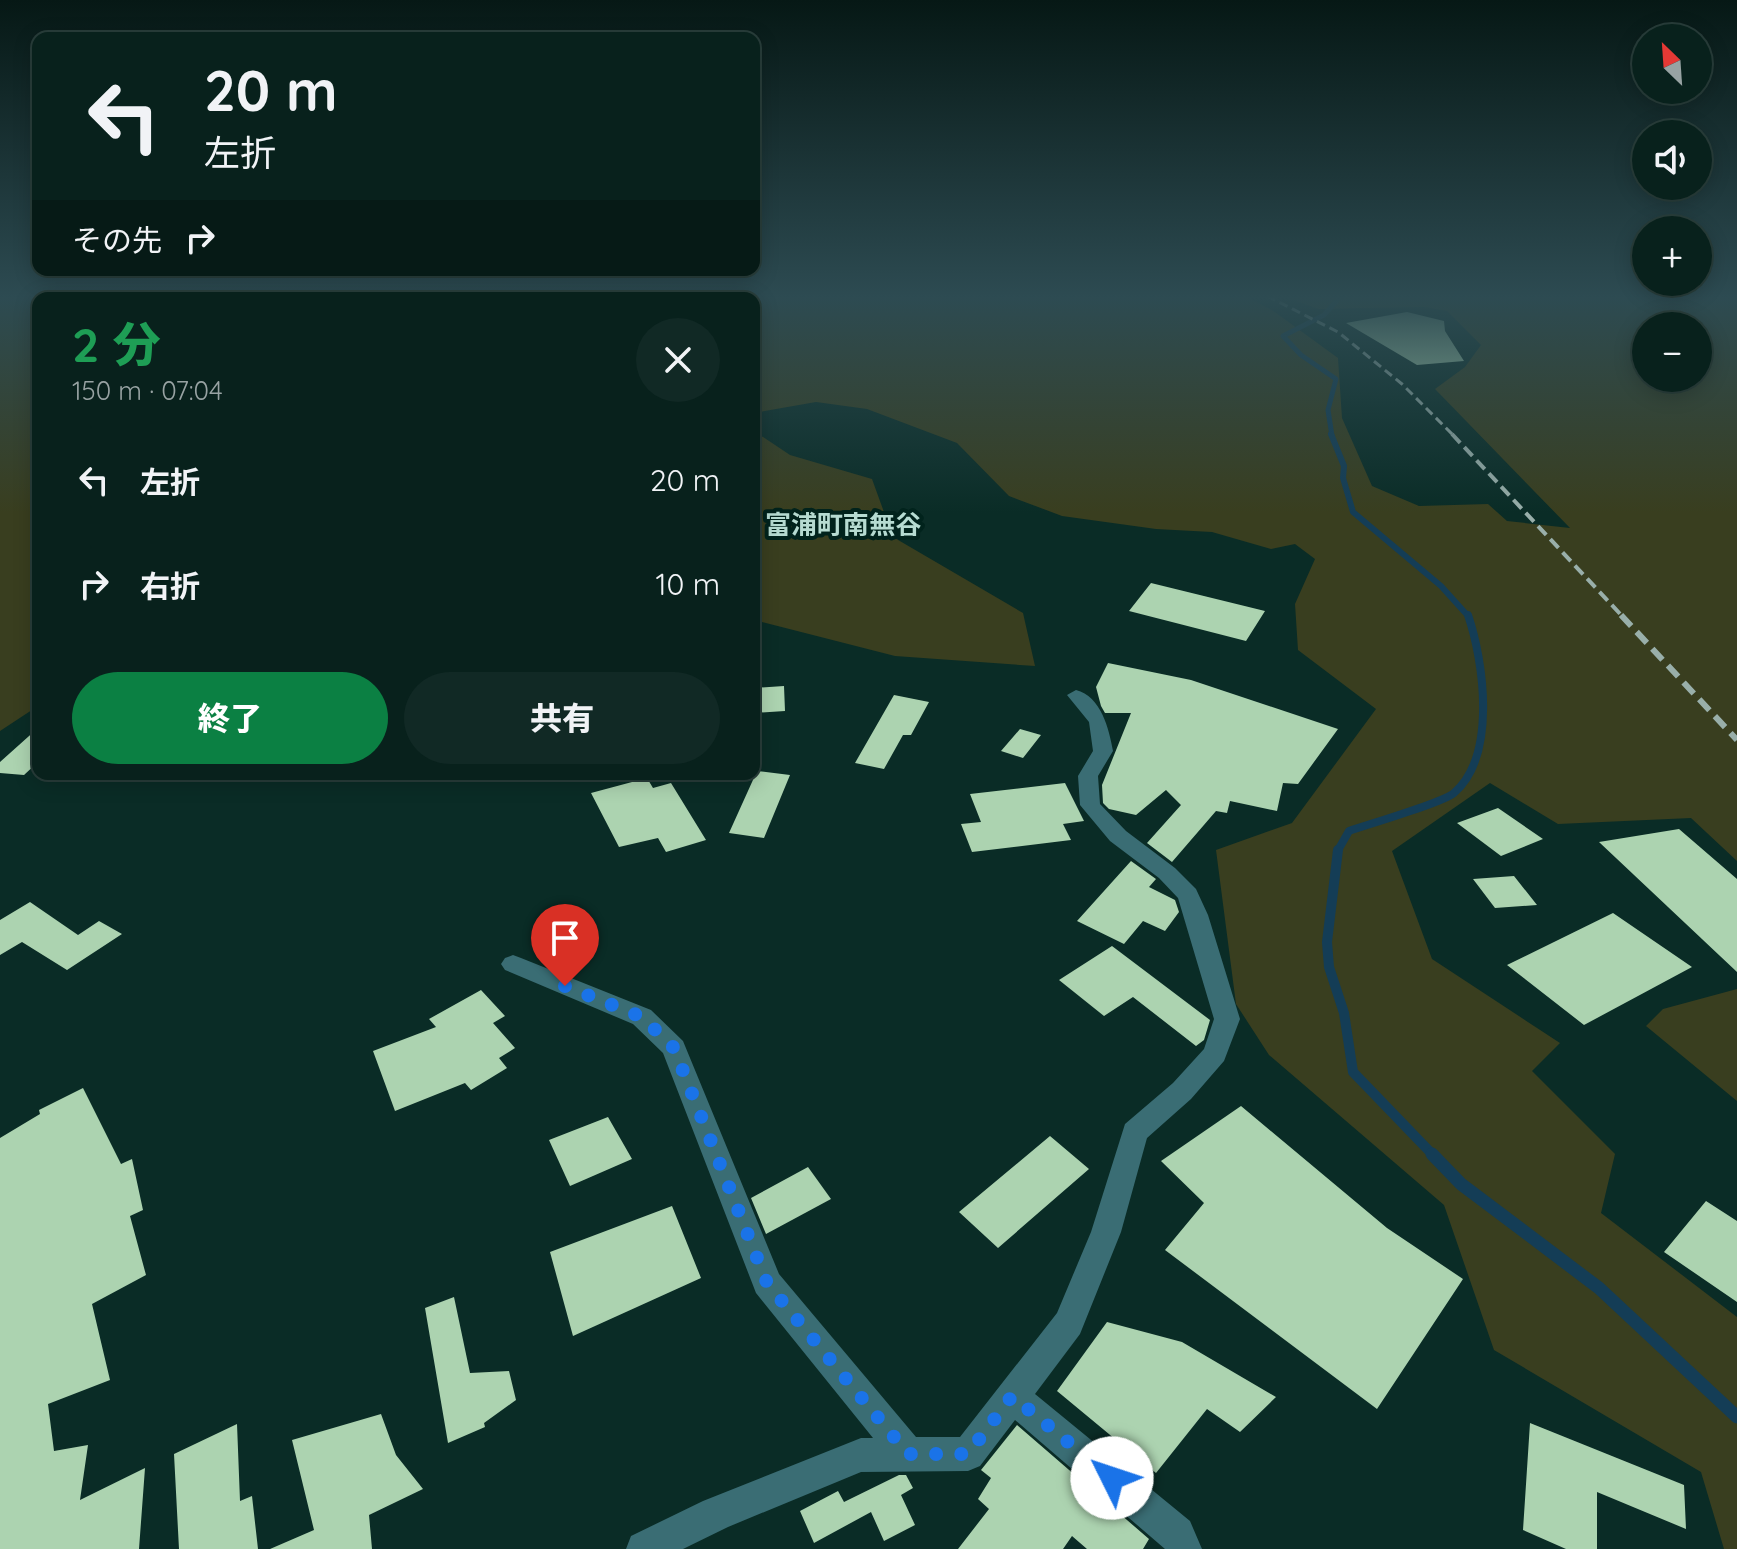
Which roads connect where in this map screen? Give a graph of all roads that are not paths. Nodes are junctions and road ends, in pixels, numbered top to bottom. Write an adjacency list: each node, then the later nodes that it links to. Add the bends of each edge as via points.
1 (1076, 695): 3 (street, via 1098,721 1103,751 1088,776 1090,805 1118,836 1188,894 1227,1019 1215,1054 1135,1132 1106,1232 1069,1323)
2 (513, 964): 4 (street, via 642,1017 674,1048 767,1283)
3 (1012, 1396): 4 (street, via 968,1454); 6 (street, via 1177,1534)
4 (908, 1454): 5 (street, via 861,1455)
5 (644, 1549)
6 (1184, 1549)

